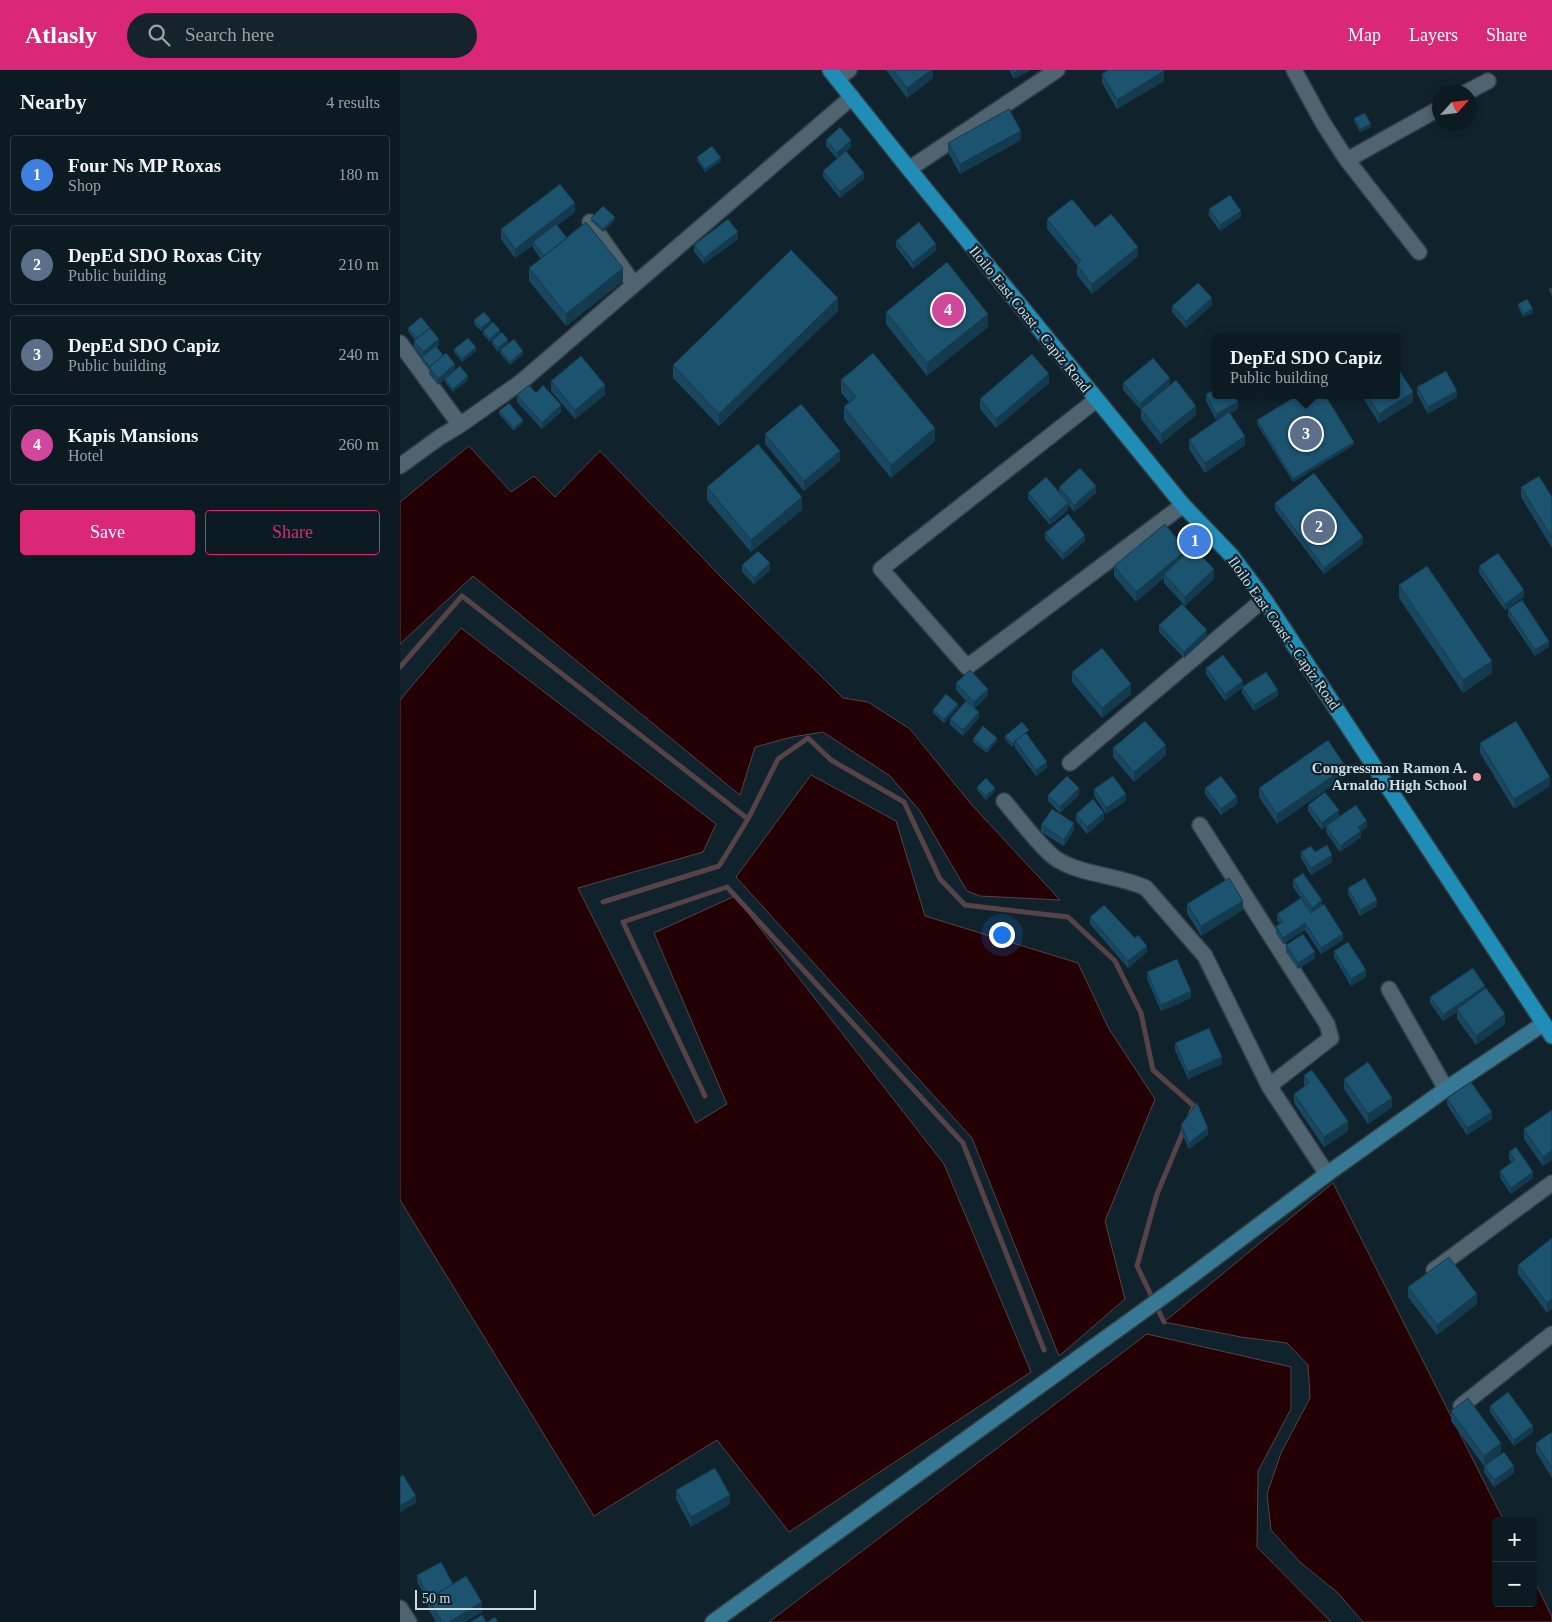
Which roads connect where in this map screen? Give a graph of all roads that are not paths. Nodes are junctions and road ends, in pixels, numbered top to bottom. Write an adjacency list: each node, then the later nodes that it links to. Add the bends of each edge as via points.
1 (1056, 70): 9 (street)
2 (1294, 70): 8 (street, via 1322,123)
3 (839, 73): 6 (main road, Iloilo East Coast - Capiz Road)
4 (1488, 80): 5 (street)
5 (1477, 86)
6 (852, 97): 9 (main road, Iloilo East Coast - Capiz Road); 12 (street)
7 (1432, 112): 8 (street)
8 (1347, 160): 11 (street)
9 (908, 169): 14 (main road, Iloilo East Coast - Capiz Road)
10 (590, 222): 12 (street)
11 (1419, 252)
12 (633, 283): 15 (street, via 521,382)
13 (400, 343): 15 (street)
14 (1096, 400): 17 (main road, Iloilo East Coast - Capiz Road); 17 (street, via 881,569 967,667)
15 (460, 425): 16 (street)
16 (400, 466)
17 (1182, 505): 18 (main road, Iloilo East Coast - Capiz Road, via 1231,555)
18 (1264, 600): 19 (street); 23 (main road, Iloilo East Coast - Capiz Road)
19 (1070, 763)
20 (1004, 801): 24 (street, via 1056,858 1077,868 1146,888 1205,956)
21 (1200, 825): 24 (street, via 1328,1024 1331,1038)
22 (1389, 989): 25 (street)
23 (1548, 1030): 25 (main road)
24 (1269, 1086): 26 (street)
25 (1446, 1089): 26 (main road)
26 (1327, 1174): 33 (main road)
27 (1552, 1183): 28 (street)
28 (1423, 1278)
29 (1552, 1334): 30 (street)
30 (1461, 1406)
31 (400, 1608): 32 (street)
32 (409, 1622)
33 (714, 1622)

